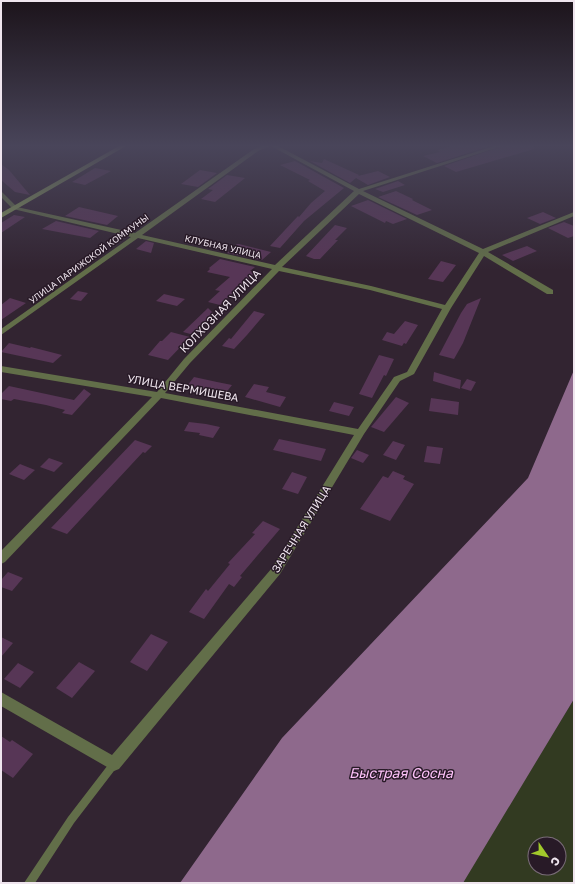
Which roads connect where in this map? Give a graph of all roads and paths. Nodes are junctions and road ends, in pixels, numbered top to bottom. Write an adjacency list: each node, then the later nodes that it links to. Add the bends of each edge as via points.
1 (51, 187): 7 (street)
2 (204, 187): 10 (street, УЛИЦА ПАРИЖСКОЙ КОММУНЫ)
3 (349, 187): 5 (street)
4 (373, 187): 5 (street, КОЛХОЗНАЯ УЛИЦА)
5 (358, 192): 11 (street); 12 (street, КОЛХОЗНАЯ УЛИЦА)
6 (1, 193): 7 (street)
7 (15, 208): 9 (street); 10 (street, КЛУБНАЯ УЛИЦА)
8 (574, 214): 11 (street)
9 (1, 216)
10 (137, 236): 12 (street, КЛУБНАЯ УЛИЦА); 15 (street, УЛИЦА ПАРИЖСКОЙ КОММУНЫ)
11 (482, 252): 13 (street); 14 (street, ЗАРЕЧНАЯ УЛИЦА)
12 (277, 268): 14 (street, КЛУБНАЯ УЛИЦА); 17 (street, КОЛХОЗНАЯ УЛИЦА, via 187,361)
13 (550, 292)
14 (448, 308): 18 (street, ЗАРЕЧНАЯ УЛИЦА, via 410,374 397,379)
15 (1, 333)
16 (1, 369): 17 (street, УЛИЦА ВЕРМИШЕВА)
17 (159, 395): 18 (street, УЛИЦА ВЕРМИШЕВА); 19 (street, КОЛХОЗНАЯ УЛИЦА)
18 (360, 434): 21 (street, ЗАРЕЧНАЯ УЛИЦА, via 276,571)
19 (1, 558)
20 (1, 699): 21 (street)
21 (114, 764): 22 (lane, via 71,820)
22 (29, 883)

